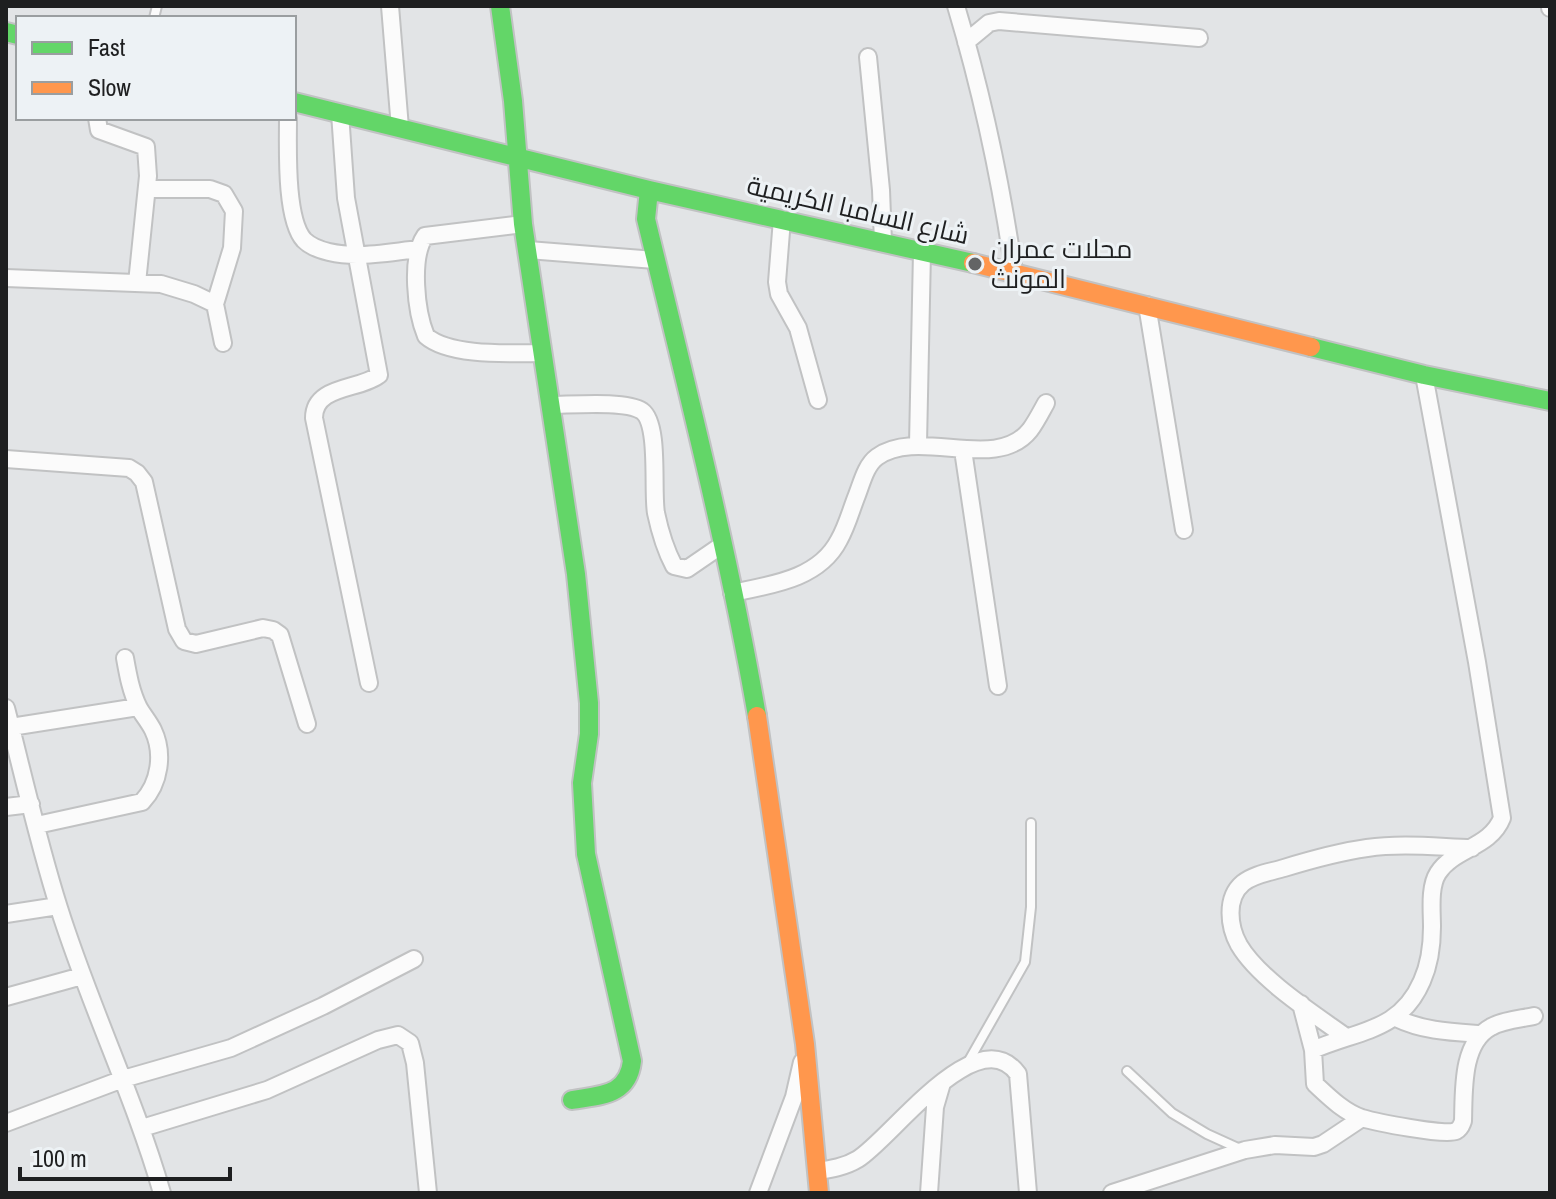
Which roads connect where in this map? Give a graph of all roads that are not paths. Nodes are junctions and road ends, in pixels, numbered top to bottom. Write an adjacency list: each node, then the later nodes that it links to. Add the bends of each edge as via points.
1 (390, 6): 11 (street)
2 (500, 6): 12 (street)
3 (956, 6): 5 (street)
4 (1199, 38): 5 (street, via 999,21)
5 (966, 42): 23 (street)
6 (868, 57): 17 (street)
7 (296, 102): 8 (street, شارع السامبا الكريمية)
8 (340, 113): 11 (street, شارع السامبا الكريمية); 21 (street)
9 (97, 120): 13 (street, via 99,130 146,147)
10 (288, 120): 21 (street, via 297,229 311,246)
11 (400, 128): 12 (street, شارع السامبا الكريمية)
12 (518, 157): 14 (street, شارع السامبا الكريمية); 16 (street)
13 (147, 189): 25 (street); 26 (street, via 210,189 224,194 234,211 232,248)
14 (649, 190): 15 (street, شارع السامبا الكريمية); 22 (street, via 646,219)
15 (782, 219): 17 (street, شارع السامبا الكريمية); 31 (street, via 778,288 798,328)
16 (523, 224): 18 (street, via 429,235); 19 (street)
17 (883, 242): 20 (street, شارع السامبا الكريمية)
18 (419, 249): 21 (street); 29 (street, via 418,303 426,336 433,342 483,352)
19 (528, 250): 22 (street); 29 (street)
20 (922, 252): 23 (street, شارع السامبا الكريمية); 35 (street)
21 (355, 255): 42 (street, via 379,375 321,399 314,418)
22 (655, 260): 39 (street)
23 (1014, 272): 27 (street, شارع السامبا الكريمية)
24 (6, 278): 25 (street)
25 (137, 283): 26 (street, via 161,284)
26 (215, 304): 28 (street)
27 (1147, 305): 30 (street, شارع السامبا الكريمية); 38 (street)
28 (223, 343)
29 (543, 353): 34 (street)
30 (1424, 375): 32 (street, شارع السامبا الكريمية); 52 (street, via 1501,804 1498,827)
31 (818, 400)
32 (1550, 401)
33 (1046, 403): 36 (street, via 1020,439)
34 (550, 405): 39 (street, via 642,411 652,433 656,512 674,566 687,569); 69 (street, via 589,703 582,783 585,846 632,1061 630,1078 622,1088)
35 (918, 444): 36 (street); 40 (street, via 871,463 828,557 796,577)
36 (963, 450): 43 (street)
37 (6, 459): 46 (street, via 129,468 137,473 144,482 184,641 196,644 273,630 280,635)
38 (1184, 530)
39 (722, 545): 40 (street)
40 (732, 593): 63 (street, via 766,766)
41 (125, 658): 44 (street)
42 (369, 683)
43 (998, 686)
44 (138, 707): 47 (street); 51 (street, via 154,731 160,755 148,795 142,802)
45 (6, 708): 47 (street)
46 (307, 724)
47 (11, 727): 48 (street)
48 (31, 804): 49 (street); 51 (street)
49 (6, 807)
50 (1031, 823): 65 (lane, via 1025,962)
51 (37, 825): 53 (street)
52 (1473, 848): 58 (street, via 1366,848 1244,882 1232,904 1233,933 1251,961); 60 (street, via 1444,866 1434,880 1431,954 1415,996)
53 (58, 906): 54 (street); 56 (street)
54 (6, 914)
55 (414, 959): 67 (street, via 231,1048)
56 (82, 976): 57 (street); 67 (street)
57 (6, 997)
58 (1301, 1004): 62 (street); 64 (street)
59 (1534, 1016): 61 (street, via 1493,1025)
60 (1396, 1018): 61 (street, via 1414,1027); 62 (street)
61 (1480, 1034): 70 (street, via 1467,1068 1459,1129 1418,1130)
62 (1346, 1037): 64 (street)
63 (805, 1044): 74 (street); 77 (street, via 794,1097)
64 (1313, 1050): 70 (street, via 1315,1084)
65 (965, 1068): 68 (street); 80 (street, via 997,1060 1018,1074)
66 (1127, 1071): 73 (lane, via 1172,1113)
67 (123, 1079): 71 (street); 72 (street)
68 (942, 1082): 74 (street, via 860,1158); 79 (street, via 935,1107)
69 (572, 1100)
70 (1362, 1118): 73 (street, via 1314,1147)
71 (6, 1123)
72 (142, 1128): 75 (street); 76 (street, via 267,1090 398,1035 410,1043 415,1063)
73 (1245, 1150): 81 (street)
74 (817, 1171): 78 (street)
75 (162, 1193)
76 (428, 1193)
77 (758, 1193)
78 (819, 1193)
79 (929, 1193)
80 (1028, 1193)
81 (1112, 1193)

